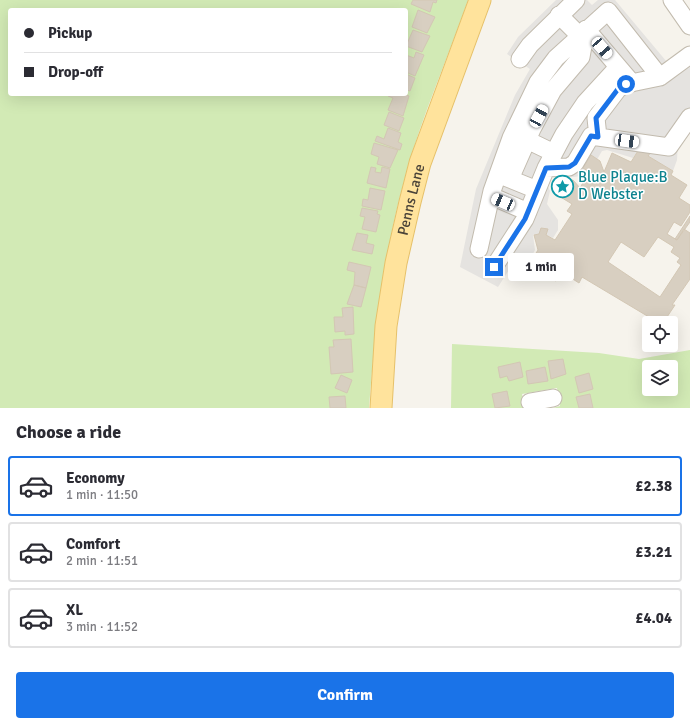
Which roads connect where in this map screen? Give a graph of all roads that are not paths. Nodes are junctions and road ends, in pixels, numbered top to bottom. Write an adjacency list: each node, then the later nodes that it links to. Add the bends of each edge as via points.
1 (480, 0): 23 (main road, Penns Lane, via 420,163 410,202 396,263 386,326)
2 (576, 0): 4 (lane)
3 (672, 0): 5 (lane)
4 (559, 15): 6 (lane); 8 (lane)
5 (690, 26)
6 (583, 32): 9 (lane); 10 (lane, via 608,11); 14 (lane, via 581,57)
7 (690, 55): 10 (lane)
8 (520, 59)
9 (618, 67): 11 (lane); 15 (lane, via 585,103)
10 (660, 77): 11 (lane)
11 (632, 83): 13 (lane, via 618,89 596,118)
12 (690, 117): 13 (lane, via 669,147)
13 (598, 137): 16 (lane, via 591,136 575,163 569,167)
14 (519, 139): 15 (lane); 17 (lane)
15 (554, 153): 16 (lane)
16 (546, 168): 18 (lane)
17 (504, 177): 18 (lane); 19 (lane)
18 (537, 190): 20 (lane)
19 (491, 196): 20 (lane); 21 (lane)
20 (528, 212): 22 (lane)
21 (479, 249)
22 (494, 267)
23 (381, 408)

